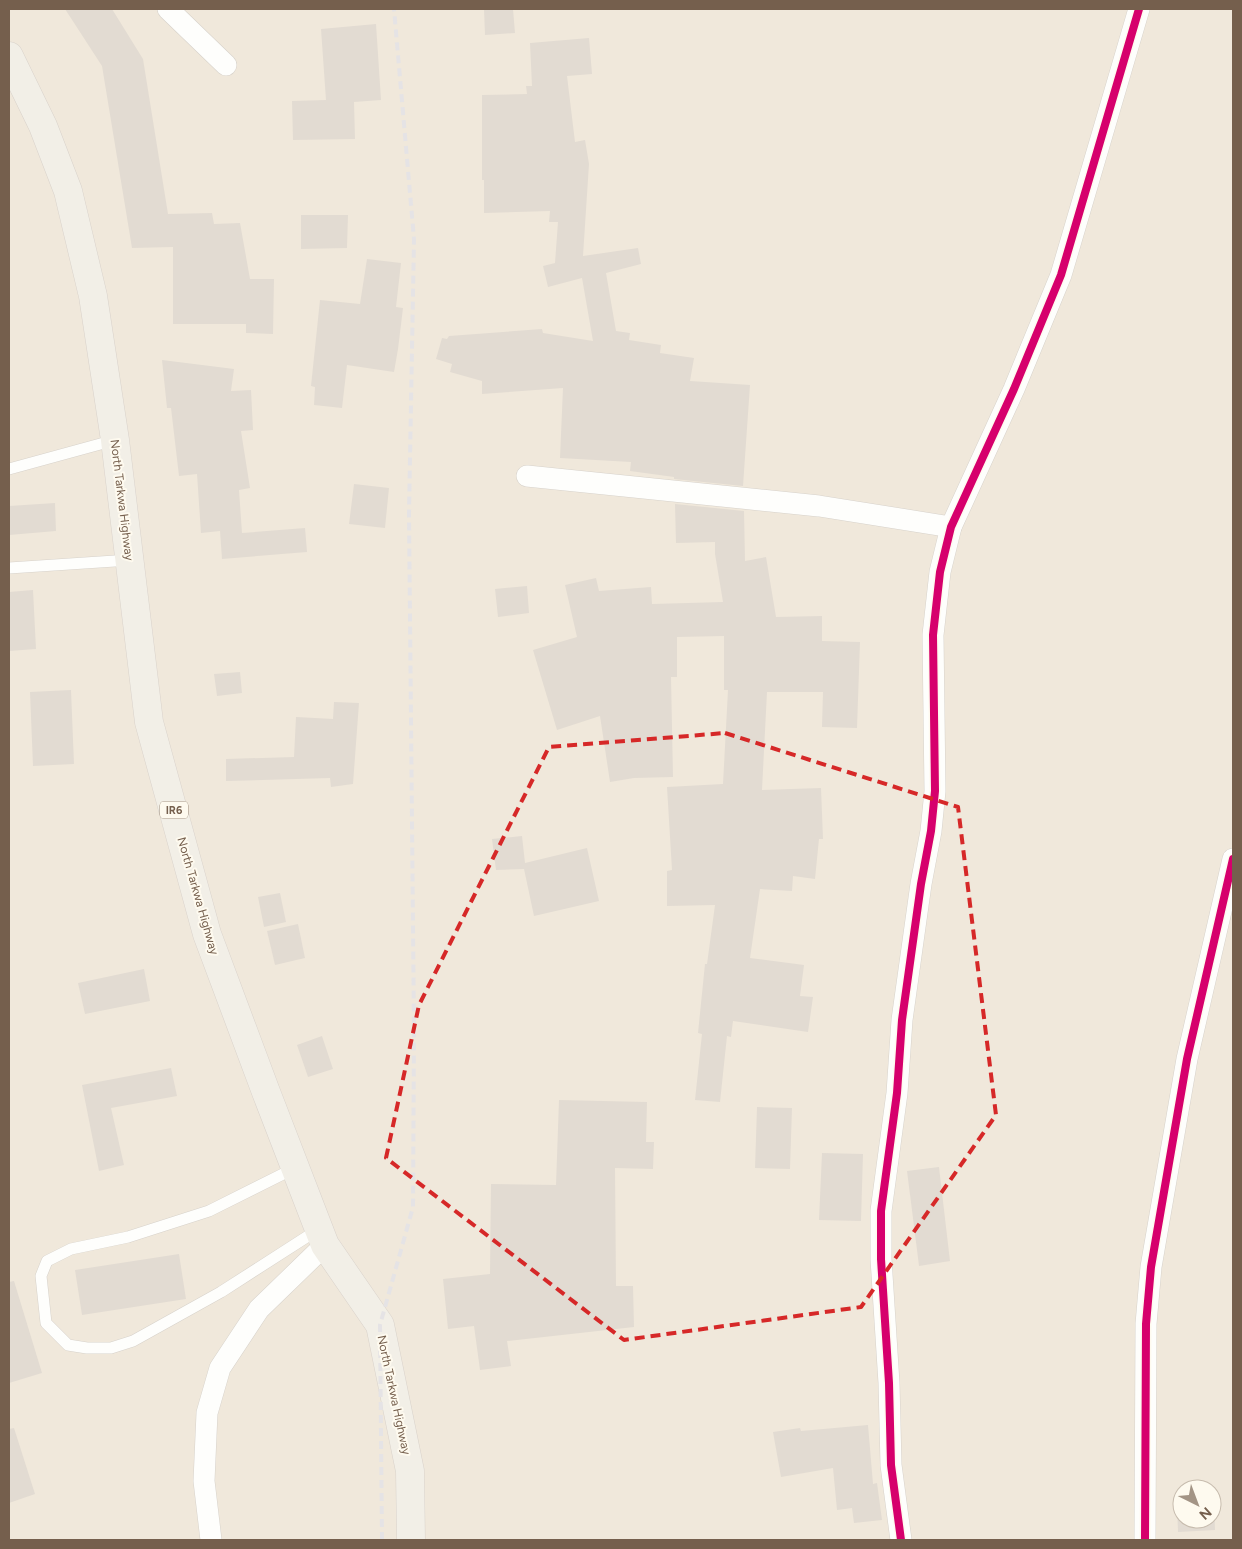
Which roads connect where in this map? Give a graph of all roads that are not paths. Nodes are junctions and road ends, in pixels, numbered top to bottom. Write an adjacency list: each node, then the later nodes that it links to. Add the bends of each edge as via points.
1 (168, 9): 4 (street)
2 (1139, 9): 8 (street, via 1061,276)
3 (9, 56): 5 (main road, North Tarkwa Highway / IR6, via 43,126 68,190 93,296)
4 (226, 65)
5 (115, 440): 6 (lane); 9 (main road, North Tarkwa Highway / IR6)
6 (9, 469)
7 (527, 476): 8 (street, via 819,506)
8 (951, 527): 16 (street, via 940,572 933,635 935,791 931,831 902,1020 897,1093 881,1210 891,1465)
9 (130, 560): 10 (lane); 12 (main road, North Tarkwa Highway / IR6, via 149,722 206,934)
10 (9, 568)
11 (1233, 859): 17 (street, via 1188,1059 1151,1267 1146,1324)
12 (295, 1168): 13 (main road, North Tarkwa Highway / IR6); 13 (lane, via 209,1211 128,1237 71,1249 48,1260 41,1276 46,1323 68,1345 111,1348 133,1341)
13 (322, 1237): 14 (street, via 258,1309 220,1368 207,1412 204,1480); 15 (main road, North Tarkwa Highway / IR6, via 380,1325 410,1471)
14 (211, 1540)
15 (412, 1540)
16 (901, 1540)
17 (1145, 1540)

